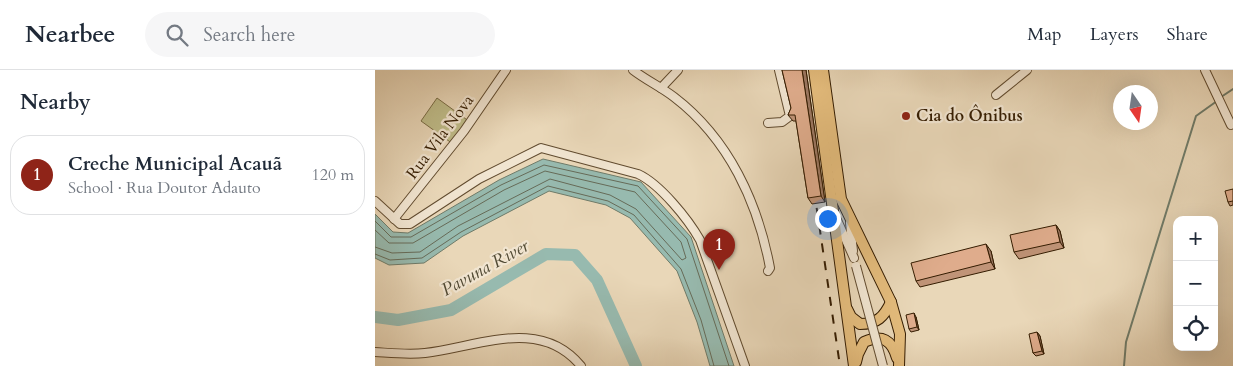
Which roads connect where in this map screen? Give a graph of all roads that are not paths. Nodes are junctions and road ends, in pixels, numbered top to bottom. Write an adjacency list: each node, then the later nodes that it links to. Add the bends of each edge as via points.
1 (506, 70): 16 (street, Rua Vila Nova, via 465,131)
2 (633, 70): 9 (street)
3 (678, 70): 9 (street)
4 (779, 70): 11 (street, via 789,116 782,122)
5 (814, 70): 13 (main road)
6 (823, 70): 13 (main road)
7 (1027, 70): 10 (street)
8 (1205, 70): 12 (street)
9 (661, 88): 19 (street, via 701,123 735,168 761,226)
10 (996, 95)
11 (768, 123)
12 (1231, 125)
13 (829, 153): 15 (main road); 17 (main road)
14 (375, 201): 16 (street)
15 (831, 207): 18 (street); 21 (main road)
16 (394, 219): 25 (street, via 400,224 410,224 479,179 541,148 638,174 652,182 697,233)
17 (850, 220): 18 (street); 20 (main road)
18 (855, 262): 27 (street, bridge)
19 (768, 271)
20 (891, 302): 21 (main road, via 880,320 865,324 855,321); 23 (main road, via 899,334)
21 (846, 306): 26 (main road)
22 (375, 352): 24 (street, via 425,353 501,339 535,339 559,345)
23 (899, 365): 26 (main road, via 892,344 880,337 864,342)
24 (581, 366)
25 (745, 366)
26 (855, 366)
27 (883, 366)

